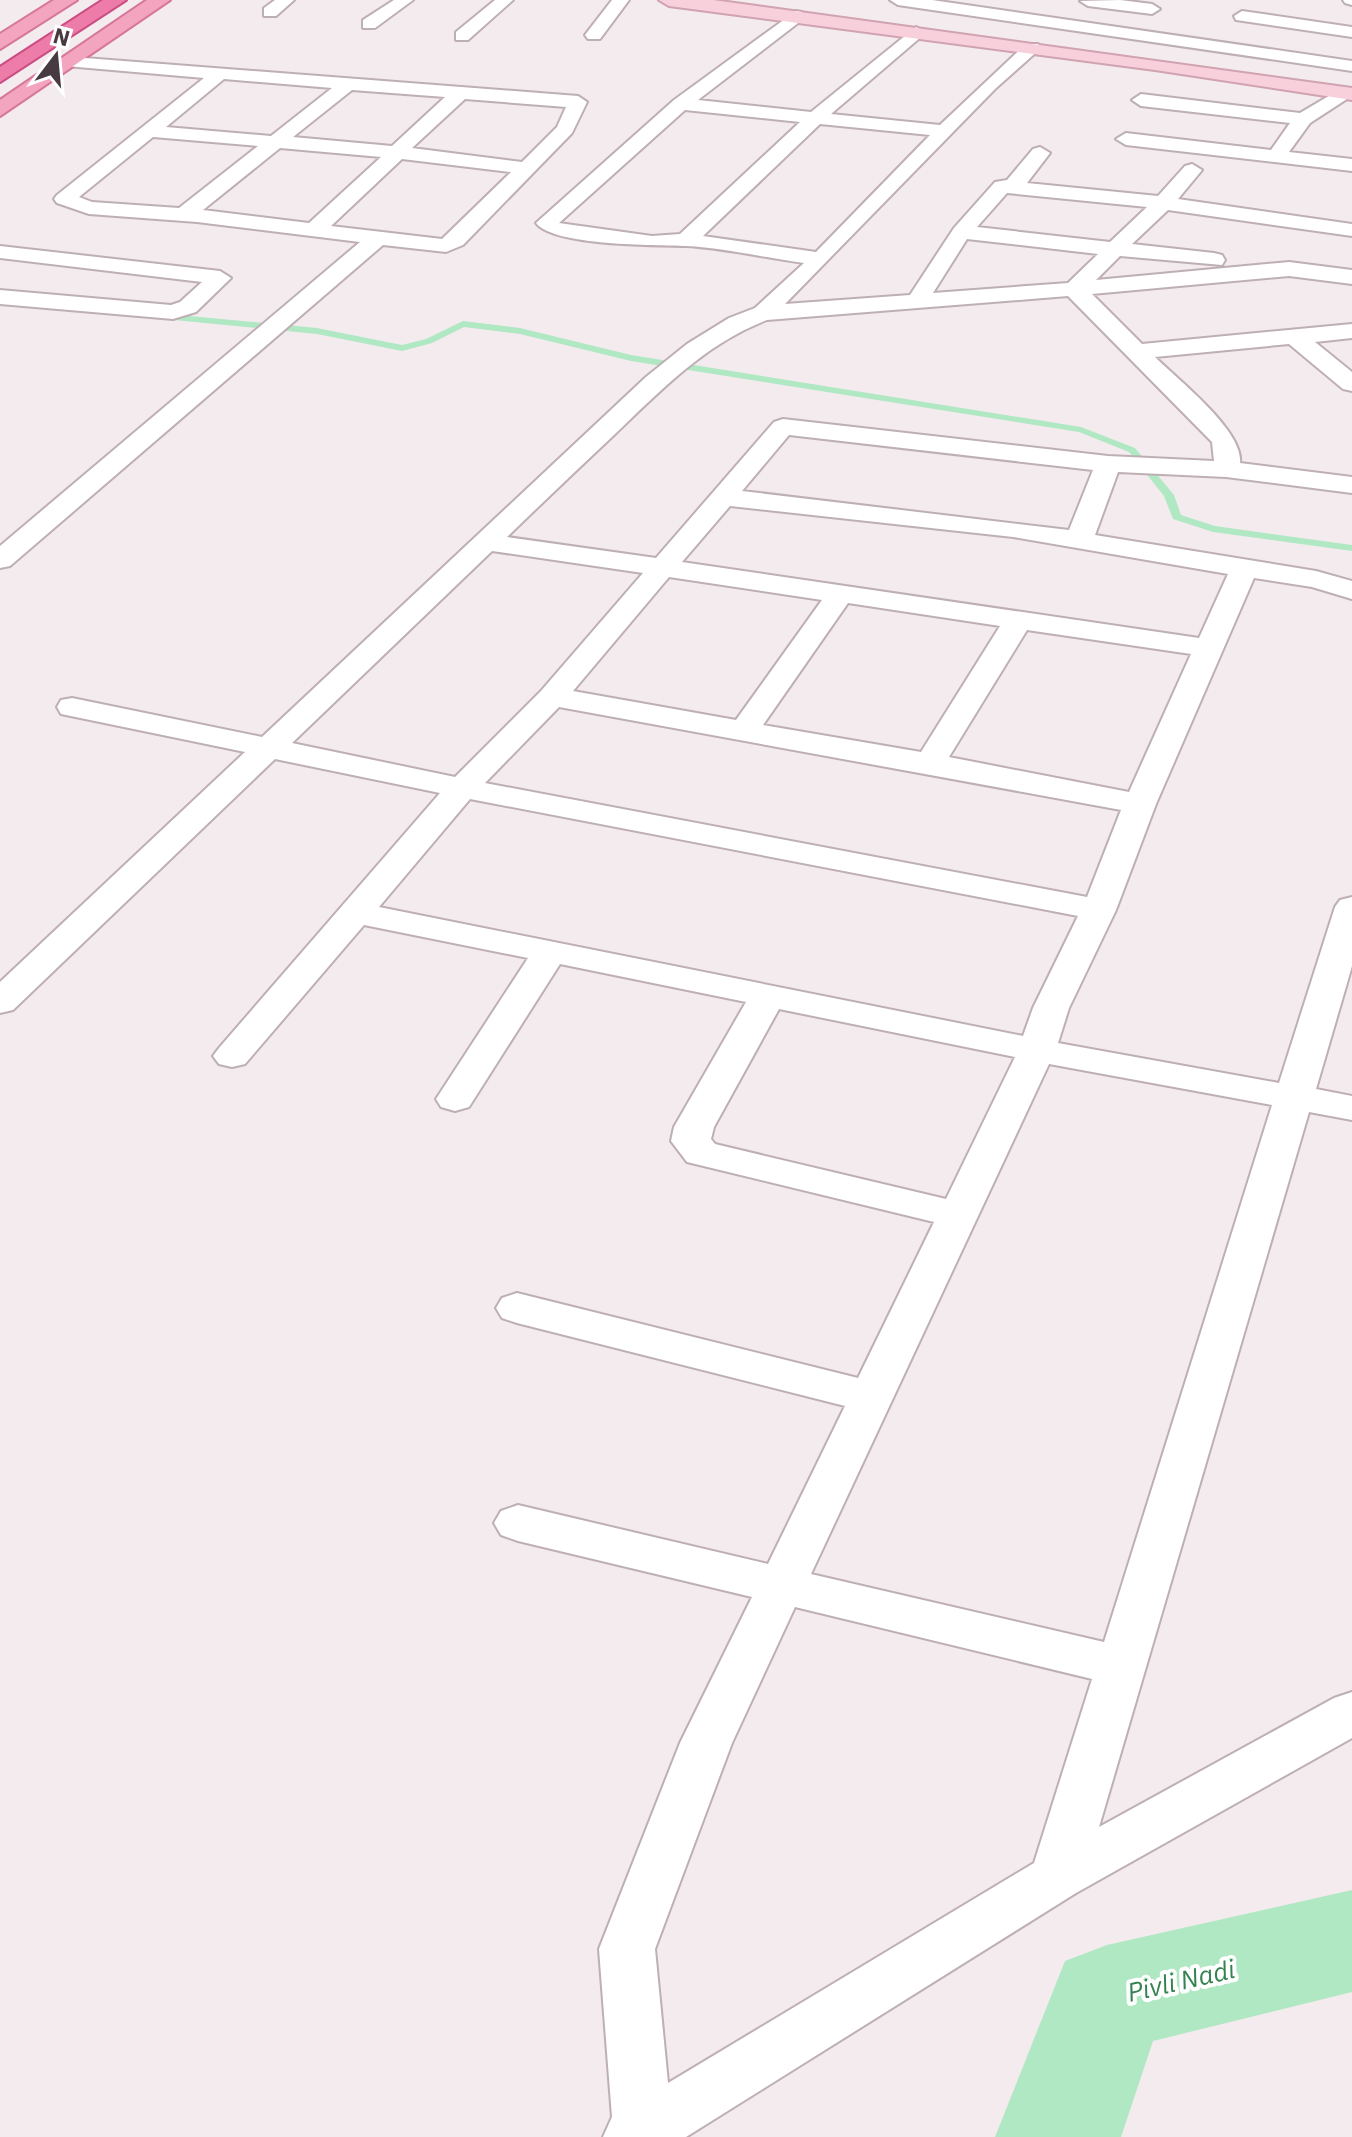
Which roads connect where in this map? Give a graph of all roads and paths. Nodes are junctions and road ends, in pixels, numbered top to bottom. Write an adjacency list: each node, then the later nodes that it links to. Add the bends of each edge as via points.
1 (67, 0): 24 (main road)
2 (89, 0): 26 (highway)
3 (116, 0): 30 (highway)
4 (160, 0): 27 (main road)
5 (286, 0): 14 (street)
6 (405, 0): 18 (street)
7 (505, 0): 22 (street)
8 (621, 0): 21 (street)
9 (669, 0): 16 (main road)
10 (898, 0): 15 (street)
11 (1038, 0): 15 (street)
12 (1081, 0): 13 (street)
13 (1152, 9)
14 (270, 12)
15 (1011, 15): 23 (street); 28 (street)
16 (796, 16): 19 (main road); 35 (street)
17 (1242, 16): 20 (street)
18 (369, 24)
19 (916, 32): 23 (main road); 37 (street)
20 (1352, 32)
21 (594, 35)
22 (462, 36)
23 (969, 39): 25 (main road)
24 (0, 43)
25 (1032, 48): 33 (main road); 40 (street)
26 (0, 57)
27 (72, 62): 29 (street); 36 (main road)
28 (1352, 66)
29 (220, 74): 31 (street); 39 (street)
30 (0, 76)
31 (348, 84): 32 (street); 42 (street)
32 (460, 93): 43 (street); 47 (street, via 578,102 565,129)
33 (1348, 93): 38 (street)
34 (1141, 100): 38 (street)
35 (681, 104): 37 (street); 58 (street, via 546,223 652,242)
36 (0, 110)
37 (816, 117): 40 (street); 58 (street)
38 (1303, 119): 45 (street)
39 (148, 131): 42 (street); 52 (street, via 64,199 89,208)
40 (945, 131): 61 (street)
41 (1126, 139): 45 (street)
42 (270, 144): 43 (street); 52 (street)
43 (396, 152): 47 (street); 54 (street)
44 (1040, 153): 49 (street)
45 (1276, 156): 46 (street)
46 (1352, 165)
47 (526, 168): 57 (street, via 446,246)
48 (1192, 170): 50 (street)
49 (1014, 185): 50 (street); 56 (street, via 1002,186)
50 (1163, 203): 53 (street); 59 (street)
51 (1336, 205): 53 (street)
52 (184, 215): 54 (street)
53 (1324, 226): 55 (street)
54 (314, 230): 57 (street)
55 (1352, 230)
56 (961, 232): 59 (street); 66 (street)
57 (378, 238): 78 (street)
58 (686, 240): 61 (street)
59 (1113, 248): 62 (street); 64 (street)
60 (0, 252): 65 (street, via 220,278 188,307 173,312)
61 (821, 259): 67 (street)
62 (1289, 269): 63 (street); 64 (street)
63 (1352, 277)
64 (1074, 289): 66 (street); 70 (street)
65 (0, 297)
66 (917, 301): 67 (street)
67 (763, 313): 77 (street, via 695,349 655,382)
68 (1352, 331): 69 (street)
69 (1295, 337): 70 (street); 71 (street)
70 (1136, 352): 73 (street, via 1224,440)
71 (1352, 384)
72 (1108, 464): 73 (street); 75 (street, via 783,427); 76 (street)
73 (1226, 469): 74 (street)
74 (1352, 485)
75 (723, 497): 76 (street); 80 (street)
76 (1079, 540): 79 (street)
77 (487, 542): 80 (street); 88 (street)
78 (0, 560)
79 (1244, 568): 81 (street); 84 (street)
80 (660, 569): 82 (street); 85 (street)
81 (1352, 590)
82 (840, 594): 83 (street); 87 (street)
83 (1019, 619): 84 (street); 89 (street)
84 (1209, 648): 91 (street)
85 (552, 697): 87 (street); 90 (street)
86 (72, 707): 88 (street)
87 (744, 730): 89 (street)
88 (269, 748): 90 (street); 97 (street)
89 (930, 763): 91 (street)
90 (462, 788): 93 (street); 94 (street)
91 (1140, 804): 93 (street)
92 (1352, 907): 100 (street)
93 (1099, 910): 98 (street, via 1051,1008)
94 (353, 912): 95 (street); 99 (street)
95 (550, 952): 96 (street); 101 (street)
96 (768, 996): 98 (street); 103 (street, via 694,1127 691,1141 701,1153)
97 (0, 1002)
98 (1037, 1050): 100 (street); 103 (street)
99 (232, 1056)
100 (1295, 1098): 102 (street); 108 (street)
101 (455, 1099)
102 (1352, 1108)
103 (958, 1215): 105 (street)
104 (517, 1308): 105 (street)
105 (871, 1397): 107 (street)
106 (518, 1523): 107 (street)
107 (782, 1587): 108 (street); 111 (street, via 706,1743 627,1949)
108 (1122, 1666): 110 (street)
109 (1352, 1713): 110 (street)
110 (1057, 1877): 111 (street)
111 (638, 2134)

